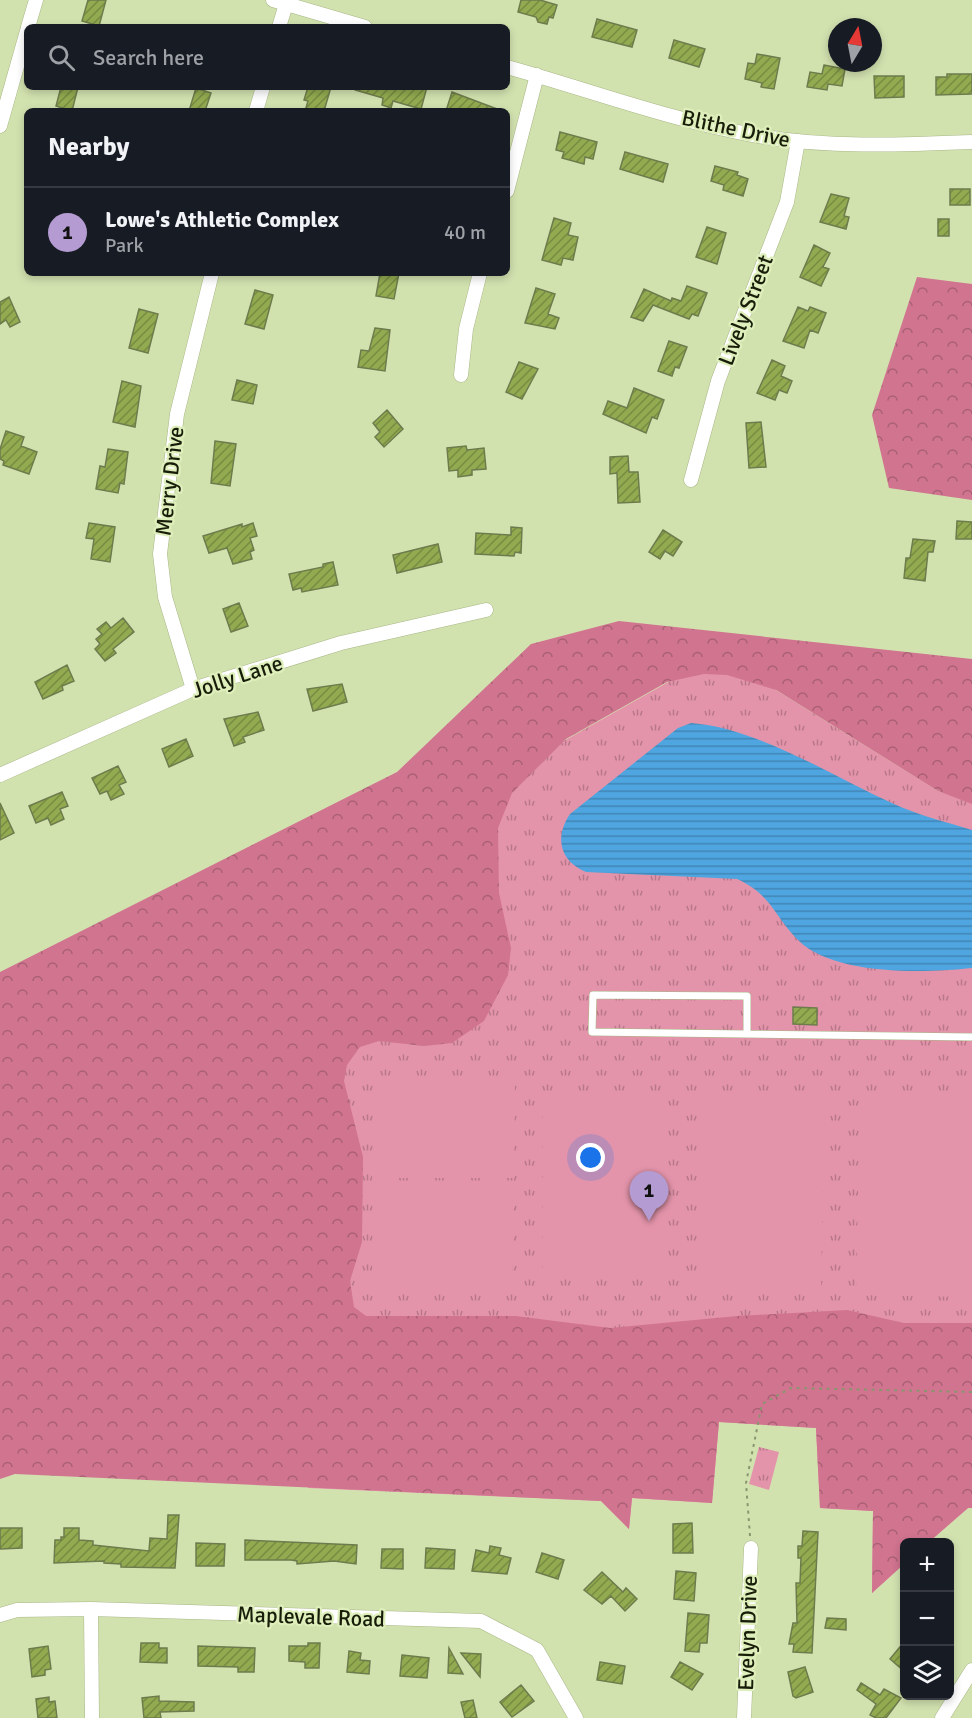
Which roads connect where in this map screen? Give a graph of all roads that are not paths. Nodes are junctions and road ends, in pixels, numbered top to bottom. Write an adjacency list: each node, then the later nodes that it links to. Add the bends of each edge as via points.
1 (36, 0): 3 (street)
2 (279, 2): 4 (street); 5 (street)
3 (29, 24)
4 (279, 24)
5 (355, 24)
6 (24, 42): 11 (street)
7 (510, 68): 8 (street, Blithe Drive)
8 (537, 75): 12 (street, Blithe Drive, via 711,126); 14 (street)
9 (262, 90): 10 (street)
10 (257, 108)
11 (0, 126)
12 (798, 141): 13 (street, Blithe Drive); 18 (street, Lively Street, via 787,202 718,381)
13 (972, 142)
14 (510, 180)
15 (211, 276): 20 (street, Merry Drive, via 177,414 160,554 165,597)
16 (479, 276): 17 (street, via 466,329)
17 (461, 375)
18 (691, 480)
19 (486, 610): 20 (street, Jolly Lane, via 341,643)
20 (193, 689): 21 (street, Jolly Lane)
21 (0, 775)
22 (747, 1034): 22 (lane, via 747,996 593,995 592,1032); 23 (lane)
23 (972, 1037)
24 (751, 1548): 30 (street, Evelyn Drive)
25 (91, 1609): 26 (street, Maplevale Road, via 17,1610); 28 (street); 29 (street, Maplevale Road, via 481,1621 537,1650)
26 (0, 1615)
27 (972, 1670): 31 (street)
28 (92, 1718)
29 (576, 1718)
30 (744, 1718)
31 (942, 1718)

